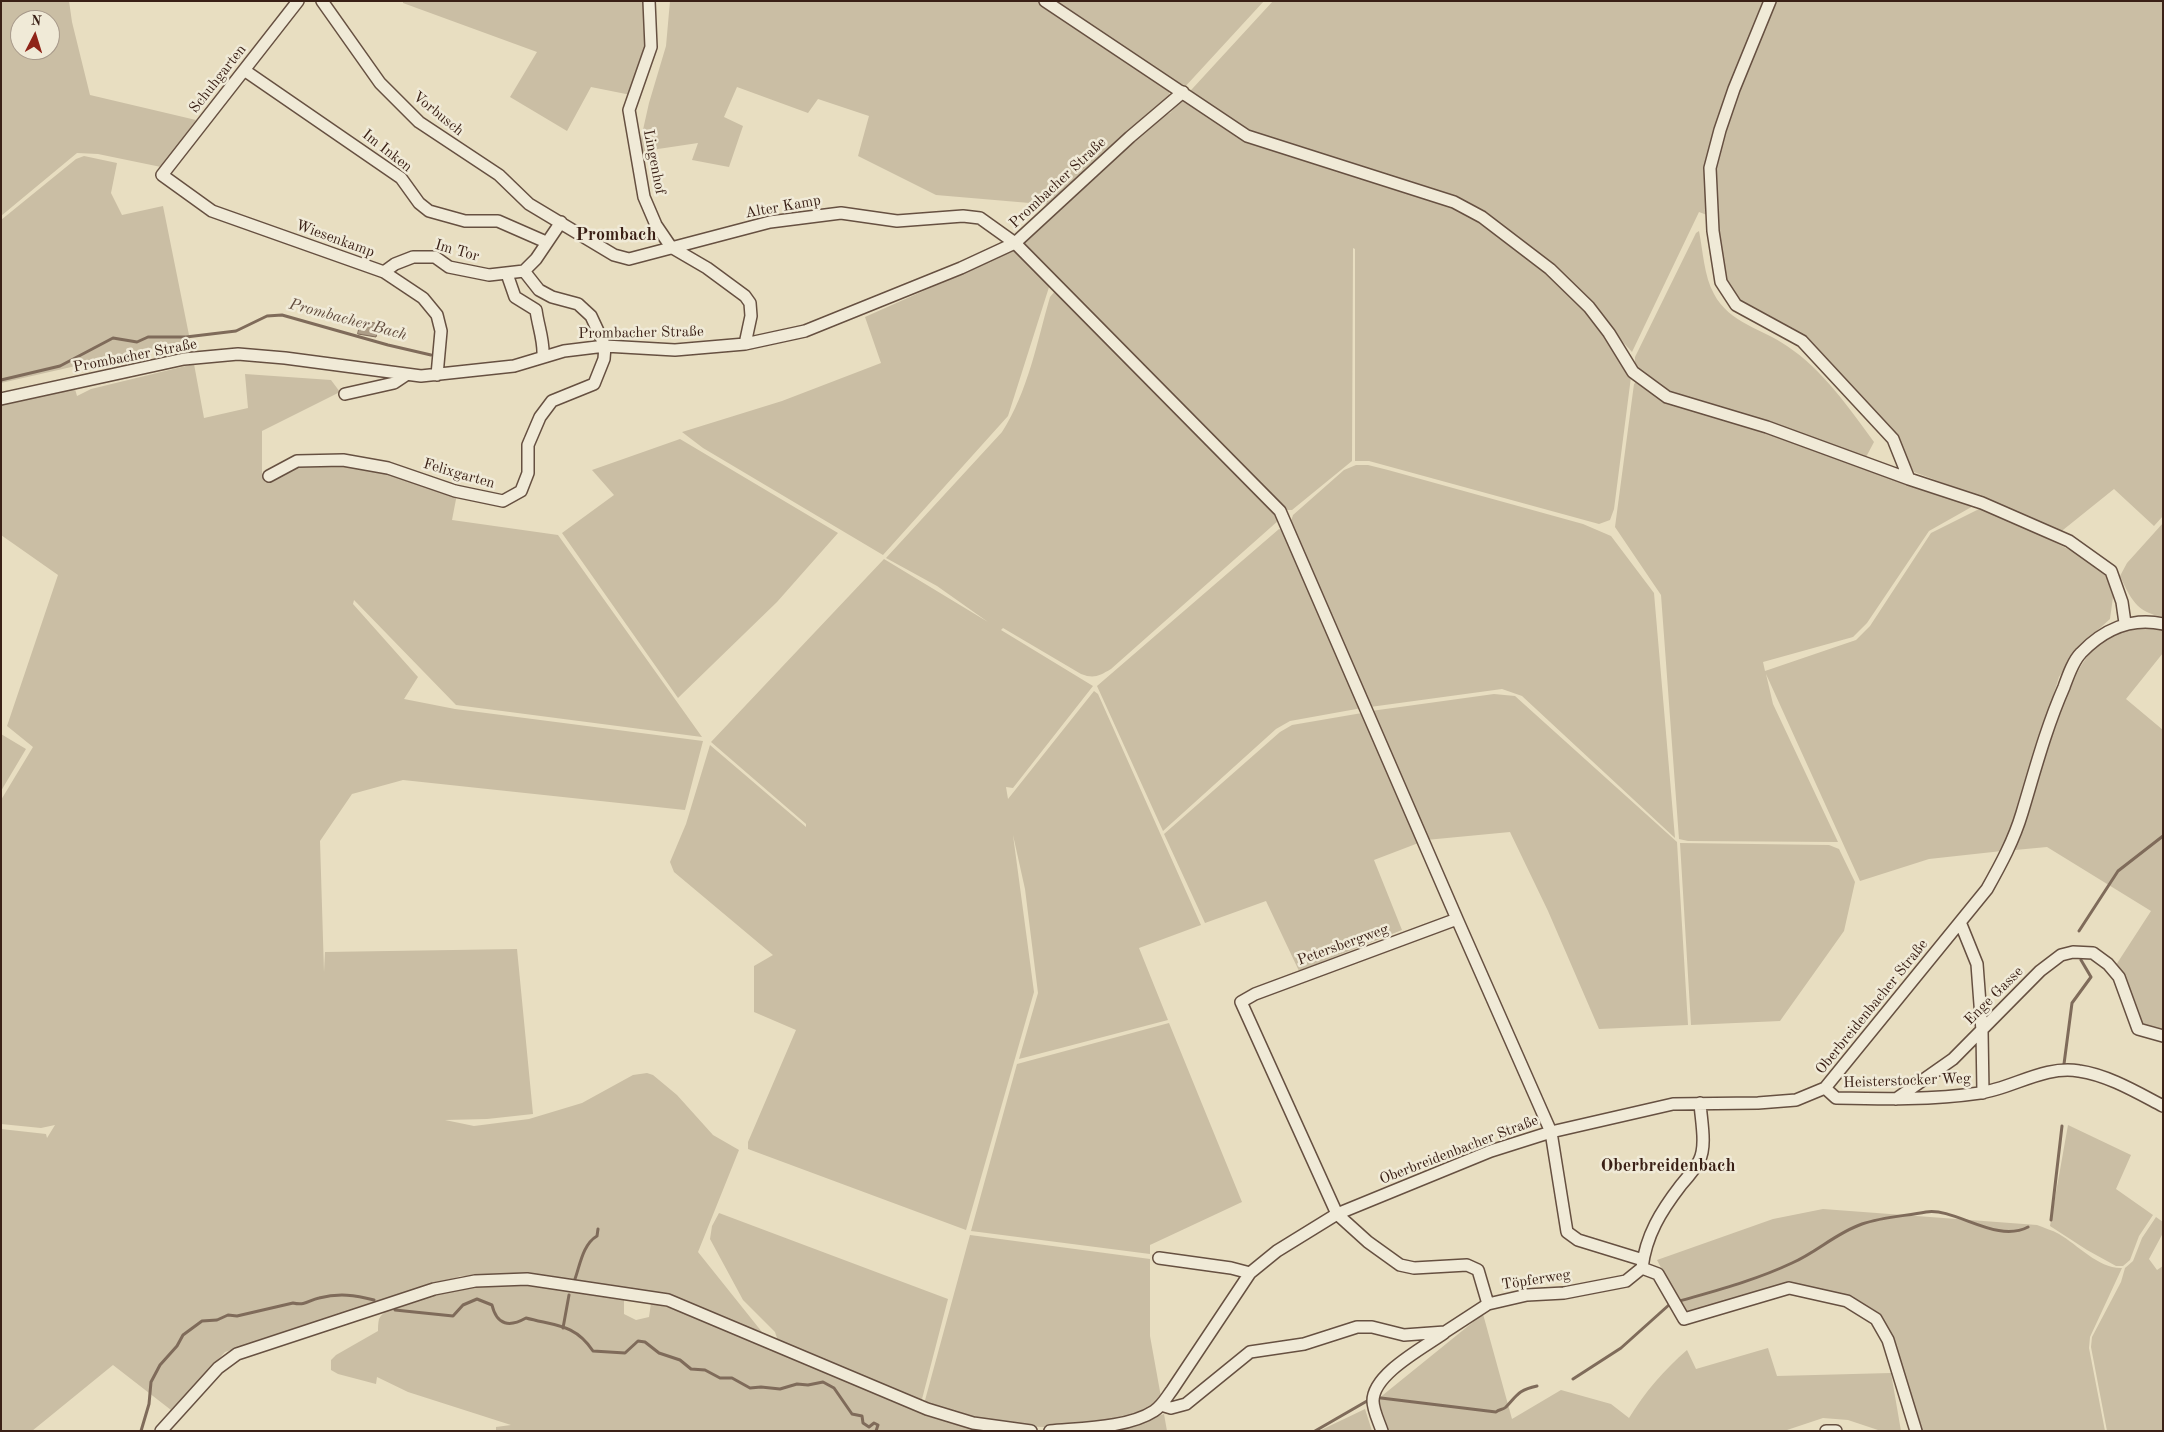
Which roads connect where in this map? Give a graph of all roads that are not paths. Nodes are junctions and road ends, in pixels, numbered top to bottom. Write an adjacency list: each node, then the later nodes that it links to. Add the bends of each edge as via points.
1 (298, 1): 6 (street, Schuhgarten)
2 (322, 1): 9 (street, Vorbusch, via 380,83 420,122 499,175 529,204)
3 (650, 1): 12 (street, Lingenhof, via 651,47 629,110 644,197 656,225)
4 (1045, 1): 7 (street)
5 (1770, 1): 24 (street, via 1734,89 1710,168 1713,231 1721,282 1736,305 1802,341 1893,440)
6 (244, 70): 8 (street, Schuhgarten); 10 (street, Im Inken, via 401,178 429,211 465,221 498,221)
7 (1184, 92): 11 (street, Prombacher Straße, via 1130,136); 24 (street, via 1247,136 1472,210 1550,269 1589,307 1634,372 1668,397 1767,427)
8 (162, 175): 14 (street, Wiesenkamp, via 212,211)
9 (561, 222): 10 (street); 12 (street, Alter Kamp, via 614,255 630,259)
10 (546, 242): 13 (street, via 536,260)
11 (1015, 243): 12 (street, Alter Kamp, via 980,218 963,216 897,221 841,213 770,222); 16 (street, Prombacher Straße, via 805,332); 27 (street, Alter Kamp, via 1280,511)
12 (671, 247): 16 (street, Lingenhof, via 745,296 750,303 751,316)
13 (524, 271): 15 (street, Im Tor); 17 (street, via 539,290 578,304 591,316)
14 (384, 272): 15 (street, Im Tor, via 413,258 435,258 449,267 489,276); 20 (street, Wiesenkamp, via 422,298 437,315 442,331)
15 (507, 274): 18 (street, via 515,297 536,310 544,344)
16 (745, 344): 17 (street, Prombacher Straße, via 675,350)
17 (605, 346): 18 (street, Prombacher Straße, via 564,350); 23 (street, Felixgarten, via 604,359 594,384 552,402 540,417 528,445 528,474 521,491 503,501 455,491 388,468 343,460 297,461)
18 (543, 356): 20 (street, Prombacher Straße, via 514,366)
19 (406, 375): 20 (street, Prombacher Straße); 21 (street, via 394,383); 22 (street, Prombacher Straße, via 238,354 184,359)
20 (437, 375)
21 (345, 394)
22 (1, 399)
23 (269, 476)
24 (1909, 479): 25 (street, via 1982,502 2069,542 2111,571 2122,602)
25 (2125, 623): 26 (street, via 2151,621); 28 (street, Oberbreidenbacher Straße, via 2103,634 2080,654 2044,739 2008,852 1987,889)
26 (2163, 624)
27 (1457, 919): 36 (street); 37 (street, Petersbergweg, via 1241,1002)
28 (1960, 922): 29 (street, via 1977,964); 31 (street, Oberbreidenbacher Straße)
29 (1982, 1030): 30 (street, Enge Gasse, via 2040,971 2061,955 2073,952 2093,953 2108,964 2119,977 2138,1029); 32 (street); 33 (street, Enge Gasse, via 1953,1058)
30 (2163, 1036)
31 (1826, 1088): 33 (street, Heisterstocker Weg, via 1836,1098); 34 (street, Oberbreidenbacher Straße, via 1796,1100)
32 (1983, 1093): 33 (street, Heisterstocker Weg); 35 (street, Heisterstocker Weg, via 2058,1070 2079,1071)
33 (1896, 1099)
34 (1700, 1103): 36 (street, Oberbreidenbacher Straße, via 1652,1107); 39 (street, via 1700,1160 1654,1226 1644,1247)
35 (2163, 1106)
36 (1551, 1132): 37 (street, Oberbreidenbacher Straße, via 1491,1151); 39 (street, via 1567,1232 1578,1240)
37 (1337, 1214): 40 (street, Oberbreidenbacher Straße, via 1277,1251); 41 (street, via 1400,1265 1414,1268 1467,1265 1478,1270)
38 (1159, 1258): 40 (street)
39 (1642, 1264): 41 (street, Töpferweg, via 1626,1281 1564,1293 1527,1294); 50 (street, via 1658,1274 1684,1319 1788,1288 1847,1302 1876,1319 1888,1340)
40 (1250, 1273): 43 (street, Oberbreidenbacher Straße)
41 (1488, 1304): 42 (street, Töpferweg)
42 (1445, 1332): 43 (street, Töpferweg, via 1404,1335 1372,1327 1357,1327 1304,1344 1250,1352 1186,1404 1171,1408); 47 (street, via 1382,1378 1374,1389 1373,1403)
43 (1161, 1405): 46 (street, via 1153,1412 1106,1425)
44 (161, 1431): 45 (street, via 218,1368 237,1354 434,1289 475,1281 526,1279 668,1300 928,1409 973,1423)
45 (1031, 1431)
46 (1050, 1431)
47 (1382, 1431)
48 (1826, 1431): 49 (street)
49 (1836, 1431)
50 (1916, 1431)

